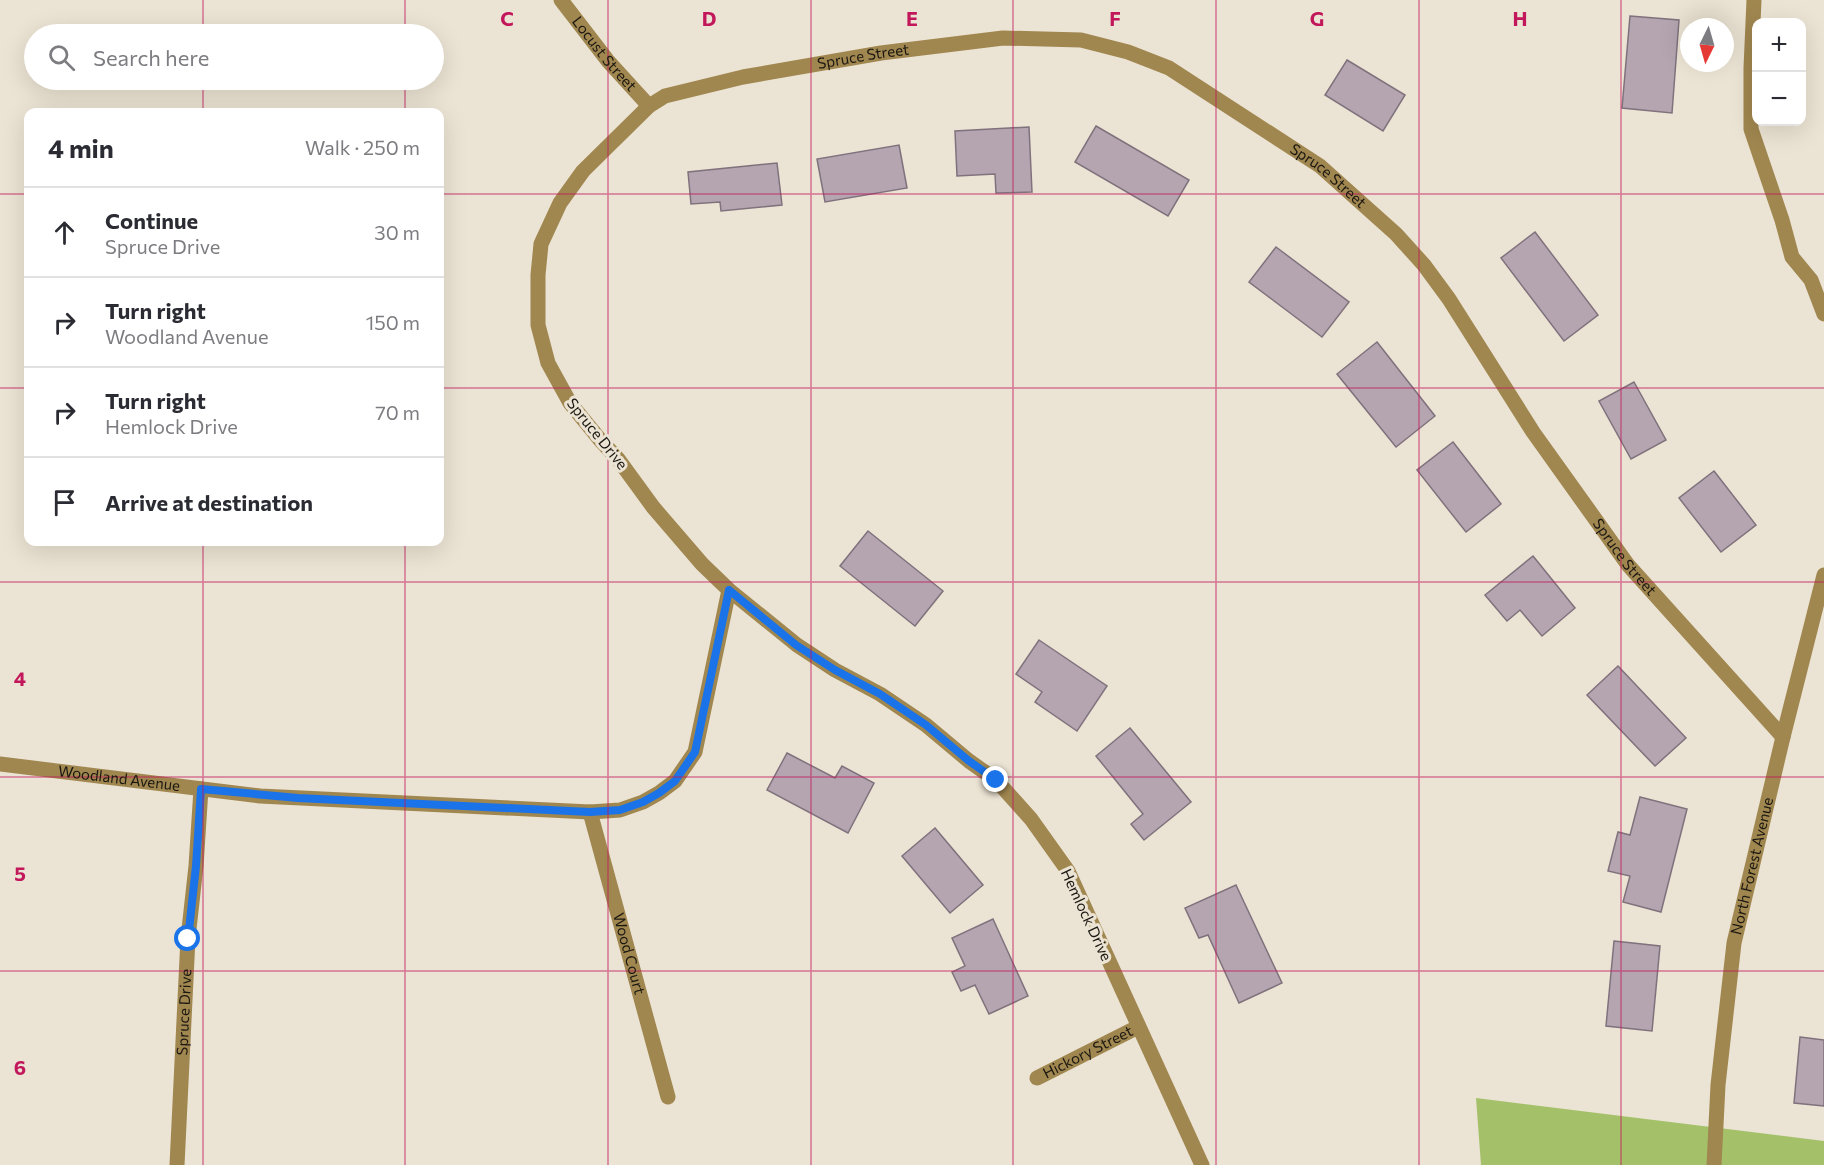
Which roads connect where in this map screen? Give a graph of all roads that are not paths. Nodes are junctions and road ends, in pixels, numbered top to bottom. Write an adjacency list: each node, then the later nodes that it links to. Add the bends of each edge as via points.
1 (561, 0): 3 (street, Locust Street)
2 (1754, 0): 4 (street, via 1751,129 1792,257 1810,280)
3 (649, 106): 6 (street, Spruce Drive, via 583,171 560,203 541,244 538,325 548,363 570,403 653,507); 7 (street, Spruce Street, via 665,96 743,77 881,53 1003,38 1081,40 1169,68 1320,166 1396,234 1449,299 1533,432 1628,565)
4 (1824, 314)
5 (1824, 575): 7 (street, North Forest Avenue)
6 (729, 590): 10 (street, Woodland Avenue, via 695,752 675,781 659,793 620,810); 11 (street, Hemlock Drive, via 796,645 926,725 996,780 1031,819 1068,871)
7 (1783, 737): 16 (street, North Forest Avenue, via 1734,943 1718,1085)
8 (0, 764): 9 (street, Woodland Avenue)
9 (201, 789): 10 (street, Woodland Avenue, via 298,798); 14 (street, Spruce Drive, via 188,939)
10 (590, 812): 13 (street, Wood Court)
11 (1138, 1027): 12 (street, Hickory Street); 15 (street, Hemlock Drive)
12 (1037, 1078)
13 (668, 1097)
14 (177, 1165)
15 (1202, 1165)
16 (1714, 1165)

